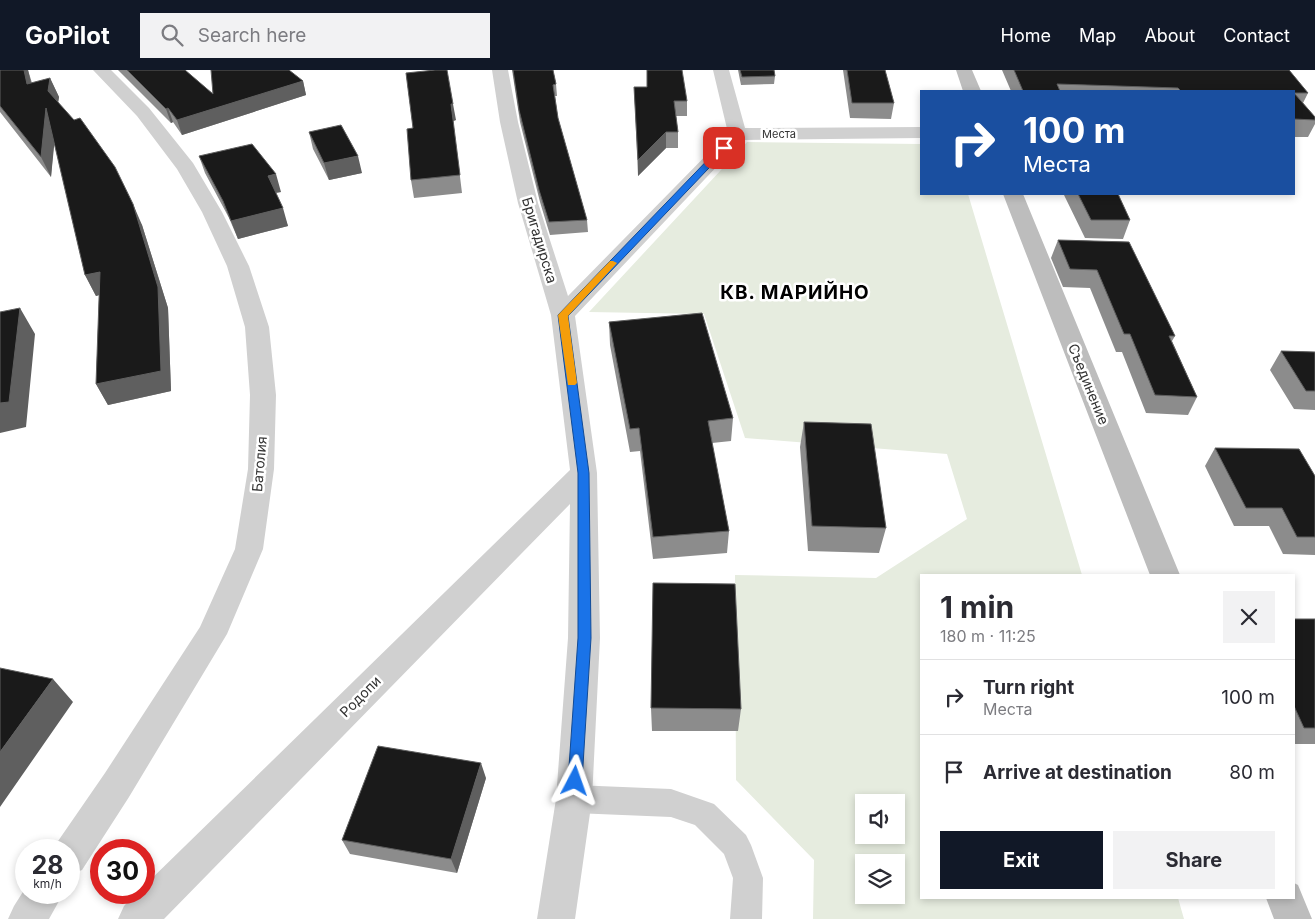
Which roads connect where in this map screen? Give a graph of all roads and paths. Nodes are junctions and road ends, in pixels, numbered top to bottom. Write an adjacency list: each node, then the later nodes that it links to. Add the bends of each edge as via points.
1 (101, 70): 13 (street, Батолия, via 143,112 186,167 238,266 257,327 263,395 261,469 249,549 212,634)
2 (500, 70): 9 (street, Бригадирска, via 528,203)
3 (721, 70): 7 (street)
4 (964, 70): 5 (street)
5 (972, 90)
6 (920, 133): 7 (street, Места)
7 (737, 134): 9 (street)
8 (1013, 195): 11 (street, Съединение)
9 (563, 315): 10 (street, Бригадирска)
10 (584, 473): 12 (street, Бригадирска, via 584,638); 17 (street, Родопи)
11 (1165, 574)
12 (574, 799): 18 (street, Бригадирска); 19 (lane, via 671,804 704,814 736,845 748,878)
13 (80, 840)
14 (1285, 899): 20 (street)
15 (37, 904): 16 (street)
16 (27, 919)
17 (136, 919)
18 (556, 919)
19 (746, 919)
20 (1293, 919)

